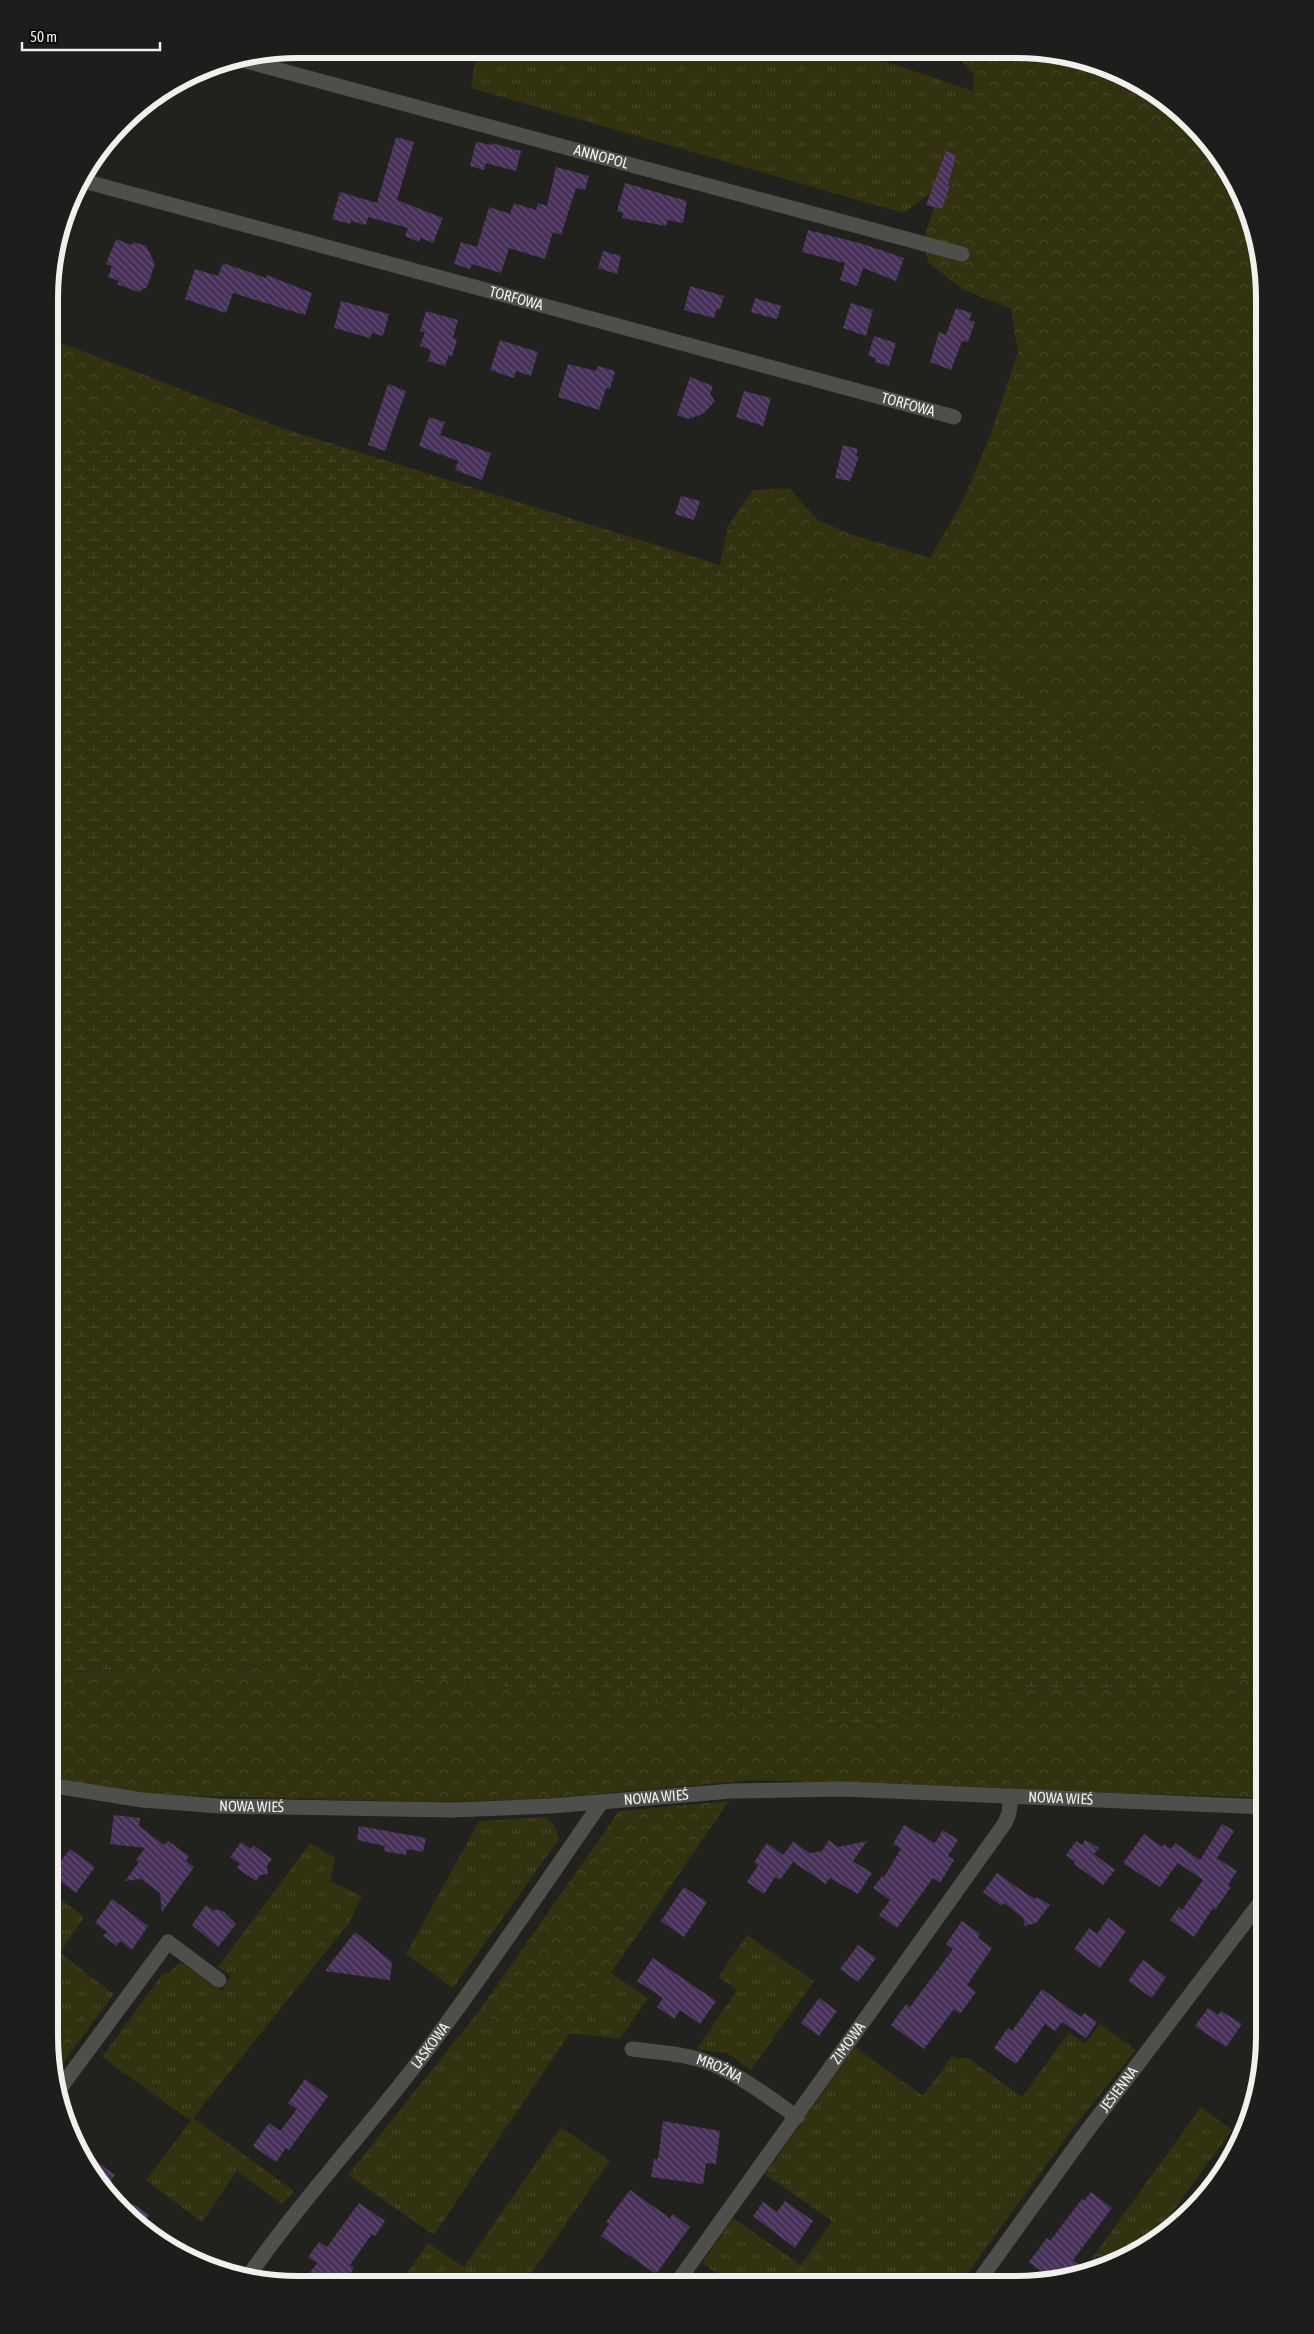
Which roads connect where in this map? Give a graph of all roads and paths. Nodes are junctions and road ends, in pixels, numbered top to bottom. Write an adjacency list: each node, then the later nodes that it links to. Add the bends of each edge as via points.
1 (250, 62): 3 (street, ANNOPOL)
2 (87, 182): 4 (street, TORFOWA)
3 (962, 254)
4 (954, 417)
5 (58, 1786): 7 (street, NOWA WIEŚ, via 142,1800 219,1806 451,1810)
6 (1011, 1796): 7 (street, NOWA WIEŚ, via 795,1790 685,1794); 8 (street, NOWA WIEŚ); 13 (street, ZIMOWA, via 1005,1823)
7 (601, 1802): 14 (street, LASKOWA, via 458,2009 295,2212)
8 (1256, 1807)
9 (1256, 1908): 16 (street, JESIENNA, via 1084,2135)
10 (219, 1980): 12 (street, via 168,1942)
11 (632, 2048): 13 (street, MROŹNA, via 690,2057 718,2066)
12 (62, 2085)
13 (797, 2116): 15 (street, ZIMOWA)
14 (251, 2272)
15 (681, 2277)
16 (982, 2277)

